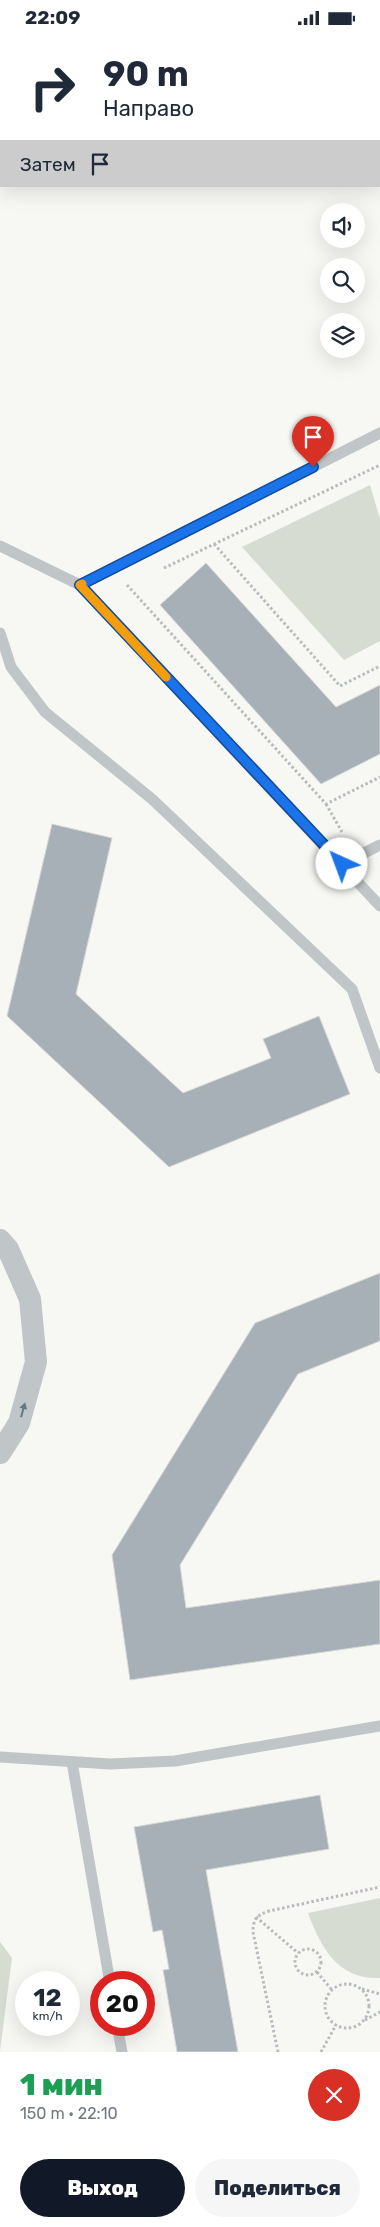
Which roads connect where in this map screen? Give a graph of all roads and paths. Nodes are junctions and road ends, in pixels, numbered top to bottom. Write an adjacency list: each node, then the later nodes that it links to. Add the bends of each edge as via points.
1 (380, 433): 5 (lane)
2 (380, 465): 3 (path)
3 (214, 544): 6 (path); 11 (path, via 340,686)
4 (0, 546): 8 (lane)
5 (112, 569): 8 (lane); 9 (path)
6 (162, 569)
7 (136, 581): 9 (path)
8 (80, 585): 14 (lane)
9 (128, 586): 12 (path, via 326,804)
10 (0, 633): 16 (lane, via 11,667 45,712 152,799 352,989)
11 (380, 666)
12 (380, 777)
13 (380, 845): 14 (lane)
14 (342, 864): 15 (lane)
15 (380, 906)
16 (380, 1068)
17 (0, 1240): 18 (street, one-way to 17, via 19,1423 36,1362 30,1299 8,1249)
18 (0, 1453)
19 (380, 1726): 21 (lane, via 175,1761)
20 (0, 1757): 21 (lane)
21 (72, 1762): 25 (lane)
22 (380, 1887): 23 (path, via 269,1911)
23 (256, 1917): 24 (path); 35 (path, via 253,1932)
24 (298, 1953): 26 (path, via 294,1966 299,1973 307,1976); 26 (path, via 308,1948 316,1951 321,1958)
25 (108, 1971)
26 (317, 1972): 28 (path)
27 (361, 1989): 28 (path, via 351,1984 339,1985); 29 (path); 31 (path, via 368,1998 369,2009)
28 (332, 1990): 32 (path, via 325,2003 326,2014)
29 (380, 1994)
30 (380, 2011): 31 (path)
31 (364, 2020): 32 (path, via 355,2027)
32 (336, 2025): 36 (path)
33 (119, 2036): 34 (lane)
34 (122, 2052)
35 (278, 2052)
36 (321, 2052)

